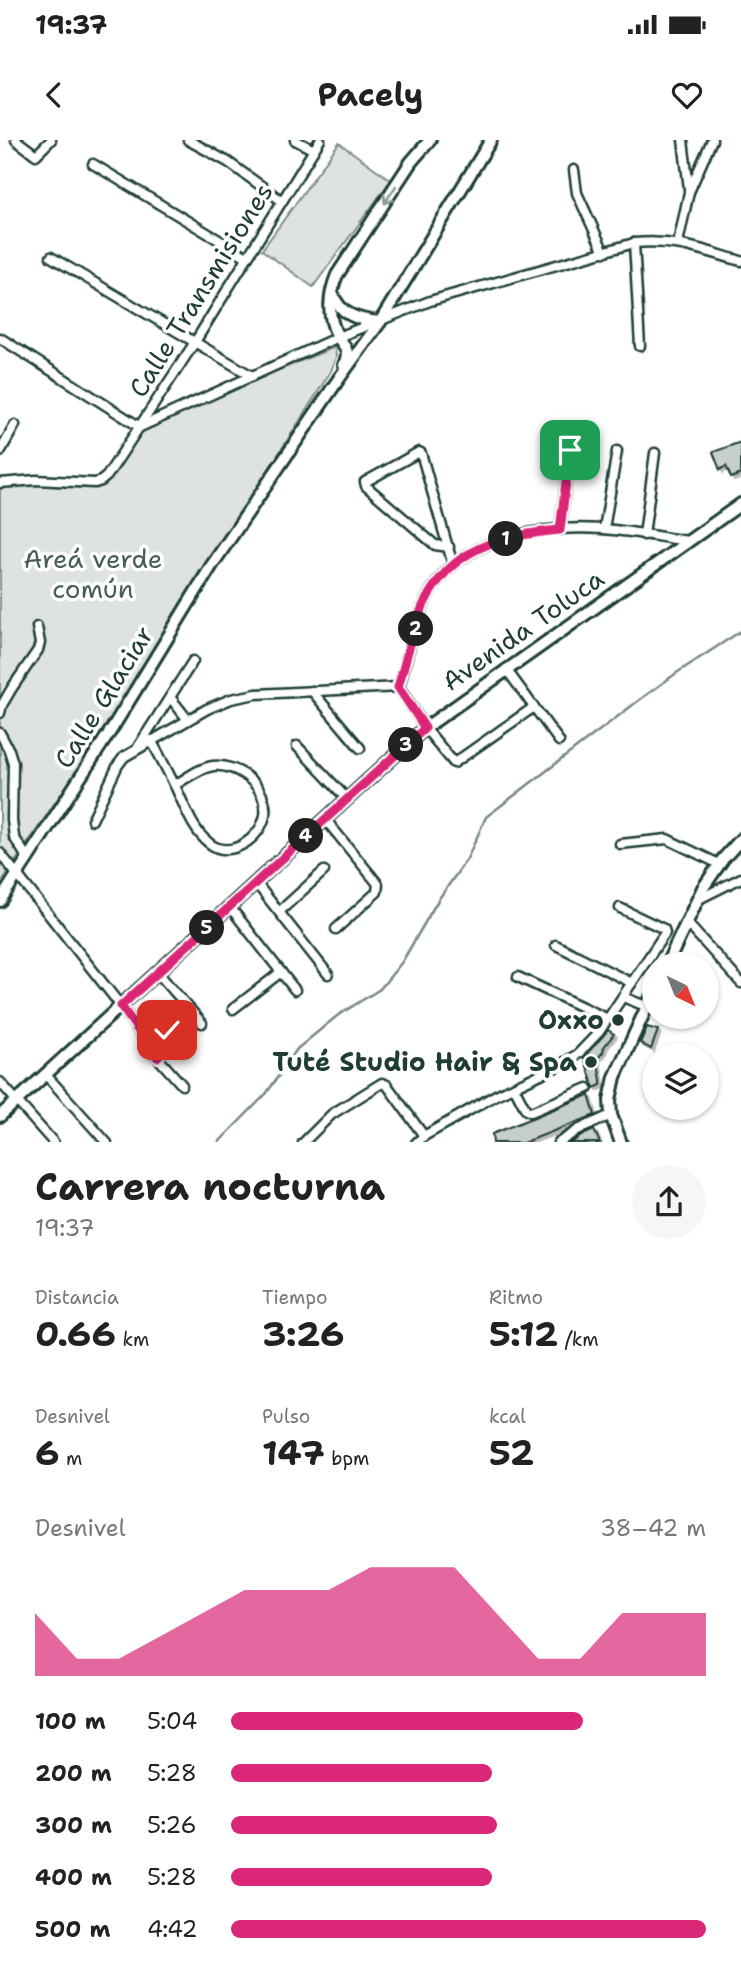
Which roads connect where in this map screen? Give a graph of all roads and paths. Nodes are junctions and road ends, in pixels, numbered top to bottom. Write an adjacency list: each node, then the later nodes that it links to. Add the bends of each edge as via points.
1 (16, 140): 2 (street, via 38,154)
2 (51, 140)
3 (188, 140): 14 (street)
4 (295, 140): 10 (street)
5 (320, 140): 10 (street, Calle Transmisiones)
6 (430, 140): 21 (street, one-way to 21, via 411,162)
7 (491, 140): 22 (street, Calle Glaciar)
8 (683, 140): 13 (street)
9 (712, 140): 13 (street)
10 (314, 150): 14 (street, Calle Transmisiones)
11 (93, 164): 19 (street)
12 (574, 170): 17 (street, via 577,193)
13 (689, 192): 16 (street)
14 (282, 201): 19 (street, Calle Transmisiones)
15 (634, 243): 16 (street); 17 (street); 26 (street)
16 (678, 243): 20 (street)
17 (604, 252): 22 (street, via 430,301)
18 (51, 257): 25 (street)
19 (247, 257): 25 (street, Calle Transmisiones)
20 (741, 261)
21 (331, 290): 22 (street, via 347,314); 23 (street, Calle Glaciar, via 332,321)
22 (380, 321): 23 (street); 28 (street, Calle Glaciar)
23 (338, 337): 27 (street); 28 (street, Calle Glaciar, via 348,356)
24 (0, 338): 30 (street)
25 (195, 341): 27 (street); 30 (street, Calle Transmisiones)
26 (640, 346)
27 (252, 376): 30 (street)
28 (340, 377): 66 (street, Calle Glaciar, via 212,565)
29 (15, 425): 33 (street)
30 (140, 427): 35 (street, Calle Transmisiones, via 101,481)
31 (570, 450): 38 (street)
32 (617, 451): 37 (street)
33 (0, 452)
34 (655, 453): 39 (street)
35 (0, 483)
36 (741, 504): 40 (street, Avenida Toluca)
37 (604, 529): 38 (street); 39 (street)
38 (560, 530): 42 (street, via 492,542)
39 (644, 535): 40 (street)
40 (688, 541): 45 (street, Avenida Toluca)
41 (449, 547): 41 (street, via 435,545 365,482 419,452); 42 (street)
42 (453, 565): 46 (street, via 436,582 423,606)
43 (37, 627): 50 (street, via 38,650)
44 (193, 661): 48 (street)
45 (506, 669): 49 (street); 52 (street, Avenida Toluca)
46 (398, 687): 47 (street); 52 (street)
47 (312, 691): 51 (street, via 231,699); 57 (street)
48 (170, 697): 51 (street); 58 (street)
49 (534, 707): 52 (street, via 454,763); 55 (street)
50 (0, 713)
51 (188, 720): 54 (street)
52 (425, 728): 60 (street, Avenida Toluca)
53 (0, 733): 66 (street, via 13,764 14,837)
54 (151, 740): 58 (street); 59 (street)
55 (559, 741)
56 (297, 746): 60 (street)
57 (359, 748)
58 (136, 749): 62 (street, via 118,765)
59 (175, 785): 59 (street, via 195,827 215,847 238,848 259,829 265,815 257,786 230,767 213,766)
60 (347, 799): 61 (street, Avenida Toluca)
61 (325, 819): 71 (street, Avenida Toluca); 78 (street, via 378,884 377,892)
62 (92, 820)
63 (741, 839): 67 (street)
64 (620, 844): 67 (street, via 667,839)
65 (0, 853): 69 (street)
66 (28, 859): 69 (street, Calle Glaciar)
67 (719, 864): 72 (street)
68 (324, 871): 76 (street)
69 (17, 876): 73 (street, Calle Glaciar); 90 (street)
70 (741, 878): 72 (street)
71 (256, 883): 74 (street, Avenida Toluca); 76 (street)
72 (697, 900): 77 (street)
73 (0, 901)
74 (230, 907): 81 (street); 82 (street, Avenida Toluca)
75 (620, 908): 85 (street, via 665,931)
76 (280, 911): 83 (street)
77 (685, 922): 80 (street); 86 (street)
78 (336, 929)
79 (556, 945): 85 (street)
80 (672, 952)
81 (281, 972): 87 (street); 91 (street)
82 (158, 973): 90 (street, Avenida Toluca); 94 (street)
83 (328, 974)
84 (518, 977): 92 (street)
85 (632, 983): 88 (street)
86 (741, 983)
87 (295, 990)
88 (623, 997): 89 (street); 92 (street)
89 (642, 1005)
90 (121, 1006): 96 (street); 97 (street, Avenida Toluca)
91 (233, 1009)
92 (608, 1019): 100 (street, via 578,1055)
93 (642, 1020): 103 (street, via 615,1077)
94 (202, 1023)
95 (167, 1030): 96 (street, via 175,1039)
96 (157, 1057): 99 (street)
97 (46, 1074): 102 (street, Avenida Toluca); 107 (street)
98 (0, 1082): 102 (street)
99 (182, 1085)
100 (514, 1087): 101 (street, via 531,1112); 105 (street)
101 (588, 1088)
102 (16, 1102): 104 (street, Avenida Toluca); 106 (street)
103 (611, 1115): 110 (street); 111 (street)
104 (0, 1116)
105 (424, 1136): 108 (street, via 382,1083 332,1114); 109 (street)
106 (53, 1142)
107 (106, 1142)
108 (304, 1142)
109 (417, 1142)
110 (559, 1142)
111 (621, 1142)

